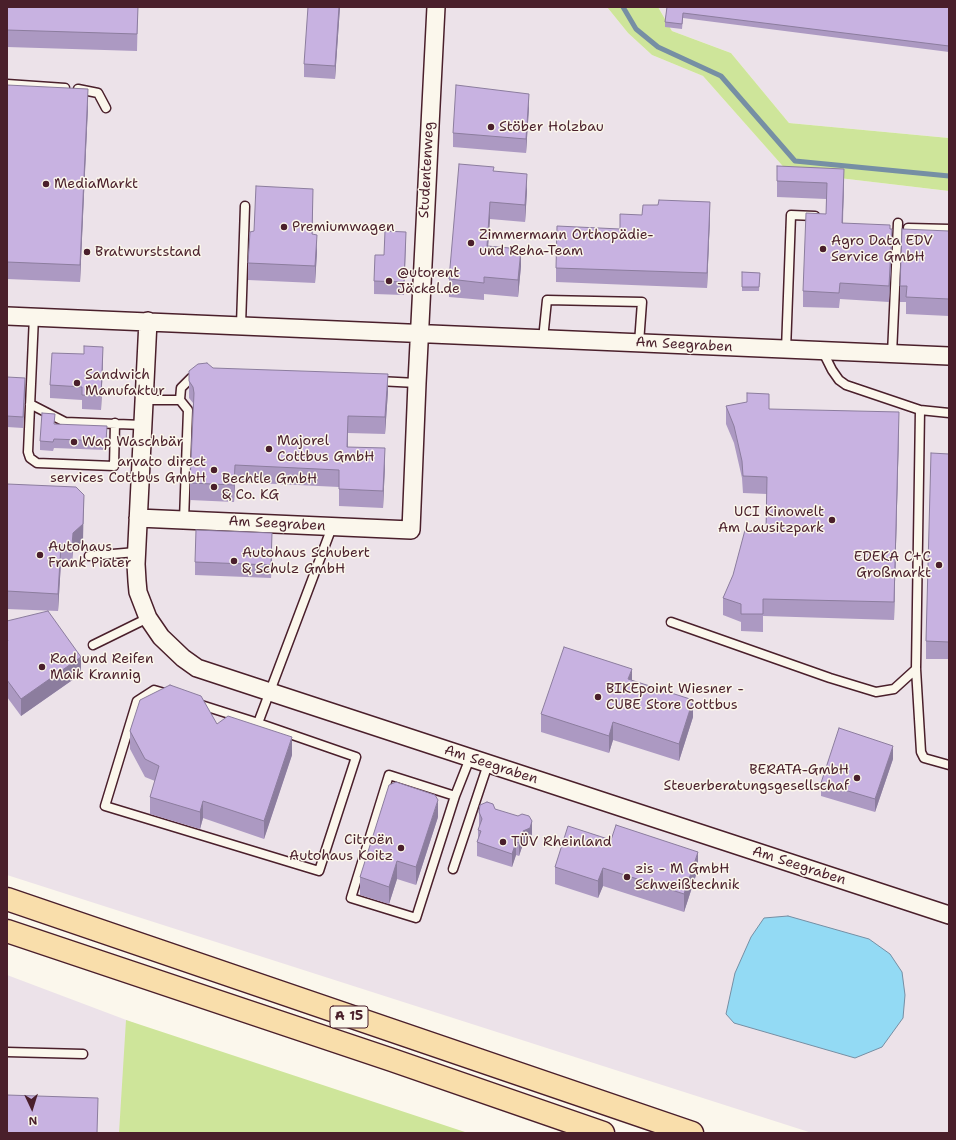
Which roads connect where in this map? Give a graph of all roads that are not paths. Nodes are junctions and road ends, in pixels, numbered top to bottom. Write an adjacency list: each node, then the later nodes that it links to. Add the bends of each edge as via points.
1 (436, 7): 13 (street, Studentenweg)
2 (7, 84): 3 (lane, via 98,93)
3 (106, 108)
4 (245, 206): 12 (lane)
5 (816, 216): 16 (lane, via 791,215)
6 (898, 223): 18 (lane)
7 (908, 228): 8 (lane)
8 (949, 229)
9 (7, 316): 10 (street, Am Seegraben)
10 (34, 316): 11 (street, Am Seegraben); 25 (lane)
11 (148, 321): 12 (street, Am Seegraben); 23 (street, Am Seegraben)
12 (241, 325): 13 (street, Am Seegraben)
13 (419, 333): 14 (street, Am Seegraben); 22 (street, Am Seegraben)
14 (543, 339): 15 (street, Am Seegraben); 15 (lane, via 547,300 642,302)
15 (639, 343): 16 (street, Am Seegraben)
16 (786, 350): 17 (street, Am Seegraben)
17 (823, 352): 18 (street, Am Seegraben); 26 (lane, via 839,380)
18 (892, 354): 19 (street, Am Seegraben)
19 (949, 356)
20 (206, 372): 24 (lane, via 191,378 181,388)
21 (368, 380): 22 (lane)
22 (417, 383): 32 (street, Am Seegraben, via 411,530)
23 (145, 400): 24 (lane); 29 (street, Am Seegraben)
24 (180, 400): 31 (lane, via 188,410)
25 (30, 404): 28 (lane, via 65,422); 28 (lane, via 28,452 30,458 38,463 114,466)
26 (920, 410): 27 (lane); 38 (lane)
27 (949, 413)
28 (115, 423): 29 (lane)
29 (143, 425): 30 (street, Am Seegraben)
30 (138, 518): 31 (street, Am Seegraben); 33 (street, Am Seegraben)
31 (184, 520): 32 (street, Am Seegraben)
32 (332, 527): 39 (lane)
33 (136, 552): 34 (lane); 35 (street, Am Seegraben, via 138,592)
34 (89, 556)
35 (148, 618): 37 (lane); 39 (street, Am Seegraben, via 166,642 197,668)
36 (671, 622): 38 (lane, via 876,692 894,690)
37 (93, 645)
38 (916, 669): 45 (lane, via 921,752 924,758)
39 (270, 692): 42 (lane); 43 (street, Am Seegraben)
40 (176, 697): 42 (lane, via 154,690 137,701 105,806 319,871 356,757)
41 (191, 702): 42 (lane)
42 (258, 723)
43 (470, 758): 44 (street, Am Seegraben); 46 (lane)
44 (488, 764): 47 (lane); 49 (street, Am Seegraben)
45 (949, 765)
46 (455, 796): 46 (lane, via 416,918 351,898 389,775)
47 (453, 869)
48 (7, 899): 54 (highway, A 15)
49 (949, 915)
50 (7, 931): 53 (highway, A 15)
51 (7, 1052): 52 (lane)
52 (83, 1054)
53 (603, 1133)
54 (692, 1133)

